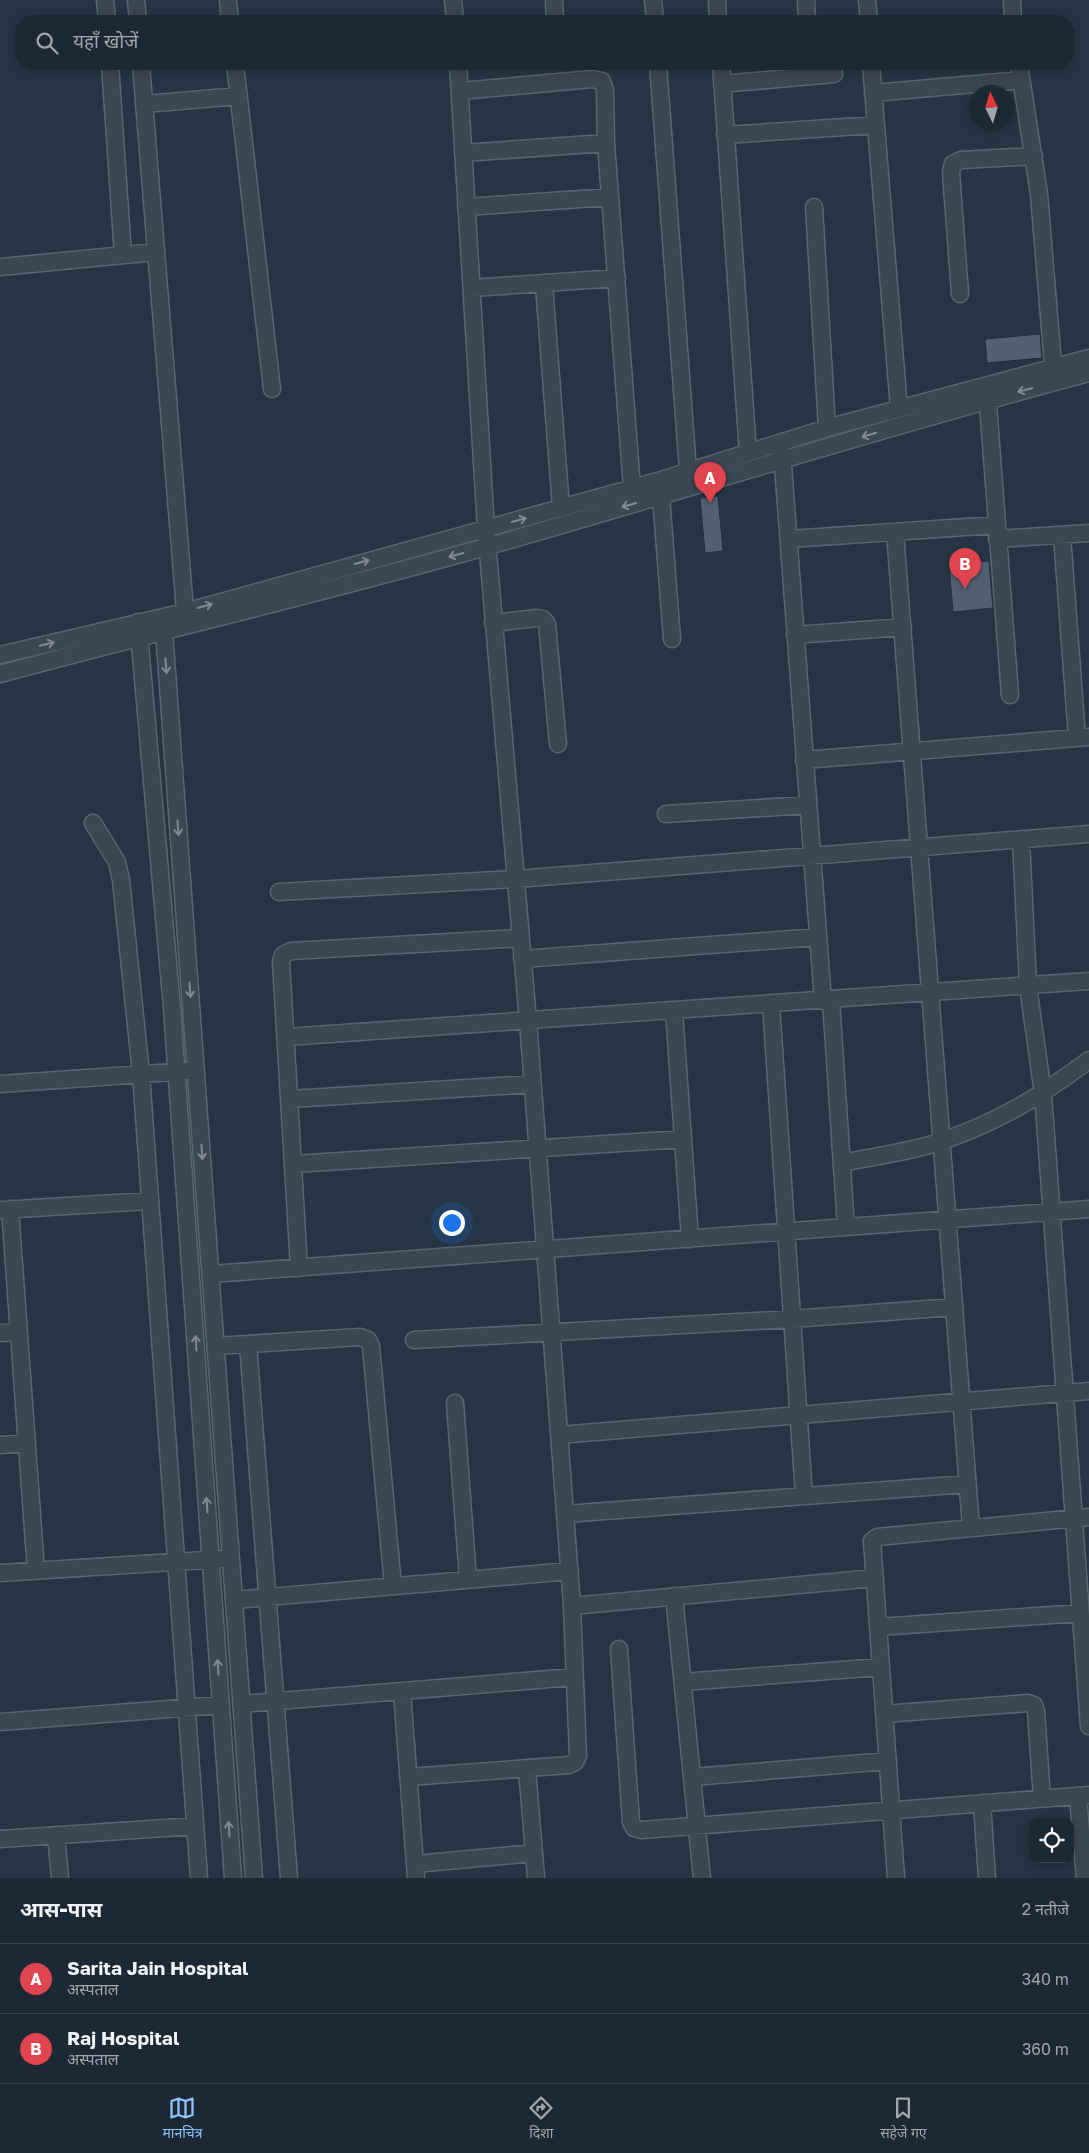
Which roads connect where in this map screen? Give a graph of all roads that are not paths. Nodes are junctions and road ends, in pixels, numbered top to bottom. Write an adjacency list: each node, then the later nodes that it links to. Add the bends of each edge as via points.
1 (105, 0): 11 (street)
2 (136, 0): 12 (street)
3 (228, 0): 13 (street)
4 (453, 0): 14 (street)
5 (554, 0): 15 (street)
6 (653, 0): 16 (street)
7 (717, 0): 17 (street)
8 (806, 0): 18 (street)
9 (867, 0): 19 (street)
10 (1012, 0): 20 (street)
11 (106, 15)
12 (137, 15)
13 (229, 15)
14 (454, 15)
15 (555, 15)
16 (654, 15)
17 (718, 15)
18 (807, 15)
19 (868, 15)
20 (1013, 15)
21 (110, 70): 45 (street)
22 (142, 70): 35 (street)
23 (236, 70): 34 (street)
24 (458, 70): 32 (street)
25 (658, 70): 61 (street)
26 (721, 70): 31 (street)
27 (871, 70): 33 (street)
28 (1020, 70): 30 (street)
29 (834, 74): 31 (street)
30 (1021, 80): 33 (street); 40 (street)
31 (722, 84): 37 (street)
32 (460, 91): 38 (street, via 592,79 602,81); 39 (street)
33 (873, 93): 36 (street)
34 (239, 96): 35 (street); 54 (street)
35 (145, 104): 44 (street)
36 (875, 124): 37 (street); 56 (street)
37 (725, 135): 59 (street)
38 (606, 143): 39 (street); 41 (street)
39 (463, 153): 42 (street)
40 (1034, 156): 50 (street, via 961,160 953,164); 53 (street)
41 (610, 198): 42 (street); 47 (street)
42 (466, 207): 49 (street)
43 (814, 207): 57 (street)
44 (156, 252): 45 (street); 72 (street)
45 (123, 255): 46 (street)
46 (0, 267)
47 (616, 278): 48 (street); 62 (street)
48 (544, 285): 49 (street); 64 (street)
49 (472, 288): 65 (street)
50 (960, 294)
51 (1089, 358): 53 (street)
52 (1089, 374): 53 (street)
53 (1054, 375): 55 (street)
54 (272, 389)
55 (987, 393): 56 (street); 60 (street, one-way to 60); 67 (street)
56 (899, 409): 57 (street)
57 (828, 428): 58 (street)
58 (782, 444): 59 (street); 60 (street)
59 (748, 453): 61 (street)
60 (783, 461): 63 (street); 70 (street)
61 (688, 471): 62 (street)
62 (632, 488): 64 (street)
63 (661, 496): 71 (street, one-way to 71); 78 (street)
64 (561, 508): 65 (street, one-way to 64)
65 (486, 529): 71 (street); 72 (street, one-way to 65)
66 (895, 532): 67 (street); 70 (street); 75 (street)
67 (997, 532): 69 (street); 81 (street)
68 (1089, 533): 69 (street)
69 (1062, 535): 82 (street)
70 (789, 539): 77 (street)
71 (487, 546): 72 (street, one-way to 72, via 268,606); 73 (street)
72 (186, 619): 74 (street)
73 (493, 623): 83 (street, via 537,618 546,624); 93 (street)
74 (163, 624): 76 (street); 107 (street, one-way to 107)
75 (903, 627): 77 (street); 84 (street)
76 (138, 629): 79 (street, one-way to 76); 80 (street); 108 (street)
77 (795, 634): 85 (street)
78 (672, 640)
79 (0, 656)
80 (0, 674)
81 (1010, 695)
82 (1083, 737): 84 (street)
83 (558, 744)
84 (912, 751): 85 (street); 91 (street)
85 (804, 760): 86 (street)
86 (807, 805): 87 (street); 92 (street)
87 (666, 814)
88 (93, 824): 109 (street, via 117,862 121,880)
89 (1089, 834): 90 (street)
90 (1021, 839): 91 (street); 99 (street)
91 (919, 846): 92 (street); 100 (street)
92 (811, 855): 93 (street); 95 (street)
93 (516, 879): 94 (street); 96 (street)
94 (280, 892)
95 (818, 936): 97 (street); 101 (street)
96 (521, 938): 97 (street); 105 (street, via 291,951 281,962)
97 (522, 959): 104 (street)
98 (1089, 981): 99 (street)
99 (1028, 986): 100 (street); 112 (street)
100 (930, 993): 101 (street); 115 (street)
101 (827, 1000): 102 (street); 117 (street)
102 (771, 1004): 103 (street); 125 (street)
103 (674, 1011): 104 (street); 114 (street)
104 (528, 1021): 105 (street); 111 (street)
105 (287, 1037): 113 (street)
106 (1089, 1060): 112 (street)
107 (196, 1070): 108 (street); 129 (street, one-way to 129)
108 (176, 1072): 109 (street); 152 (street, one-way to 108)
109 (141, 1074): 110 (street); 119 (street)
110 (0, 1084)
111 (532, 1084): 113 (street); 116 (street)
112 (1043, 1094): 115 (street, via 991,1122); 122 (street)
113 (290, 1099): 118 (street)
114 (683, 1139): 116 (street); 126 (street)
115 (941, 1141): 117 (street); 123 (street)
116 (537, 1148): 118 (street); 127 (street)
117 (842, 1163): 124 (street)
118 (294, 1164): 128 (street)
119 (149, 1201): 121 (street); 153 (street)
120 (1089, 1208): 122 (street)
121 (5, 1210): 132 (street)
122 (1052, 1211): 123 (street); 139 (street)
123 (947, 1219): 124 (street); 130 (street)
124 (846, 1227): 125 (street)
125 (785, 1232): 126 (street); 131 (street)
126 (690, 1239): 127 (street)
127 (545, 1250): 128 (street); 133 (street)
128 (299, 1268): 129 (street)
129 (211, 1274): 137 (street)
130 (954, 1307): 131 (street); 140 (street)
131 (792, 1319): 133 (street); 142 (street)
132 (19, 1332): 134 (street); 144 (street)
133 (551, 1332): 135 (street); 143 (street)
134 (0, 1333)
135 (414, 1340)
136 (248, 1344): 137 (street); 159 (street, via 360,1337 368,1340); 161 (street)
137 (216, 1346): 151 (street)
138 (1089, 1391): 139 (street)
139 (1066, 1393): 140 (street); 149 (street)
140 (961, 1402): 142 (street); 146 (street)
141 (454, 1403): 158 (street)
142 (798, 1416): 143 (street); 147 (street)
143 (559, 1435): 148 (street)
144 (27, 1443): 145 (street); 154 (street)
145 (0, 1445)
146 (967, 1484): 147 (street); 150 (street)
147 (804, 1496): 148 (street)
148 (565, 1514): 155 (street)
149 (1082, 1517): 150 (street); 164 (street)
150 (971, 1528): 157 (street, via 877,1537 871,1547)
151 (231, 1558): 152 (street); 162 (street)
152 (211, 1560): 153 (street); 173 (street, one-way to 152)
153 (174, 1562): 154 (street); 174 (street)
154 (36, 1571): 156 (street)
155 (570, 1571): 158 (street); 163 (street)
156 (0, 1573)
157 (874, 1578): 160 (street); 165 (street)
158 (468, 1579): 159 (street)
159 (393, 1586): 161 (street)
160 (674, 1596): 163 (street); 169 (street)
161 (268, 1597): 162 (street); 171 (street)
162 (234, 1600): 172 (street)
163 (572, 1606): 168 (street)
164 (1081, 1613): 165 (street); 177 (street)
165 (878, 1627): 167 (street)
166 (619, 1649): 186 (street, via 631,1822 634,1828 642,1830)
167 (881, 1667): 169 (street); 175 (street)
168 (574, 1677): 170 (street); 179 (street, via 578,1756 575,1762)
169 (683, 1682): 181 (street)
170 (402, 1692): 171 (street); 180 (street)
171 (276, 1702): 172 (street); 196 (street)
172 (241, 1704): 195 (street)
173 (221, 1705): 174 (street); 194 (street, one-way to 173)
174 (186, 1708): 176 (street); 187 (street)
175 (884, 1714): 178 (street); 183 (street, via 1034,1706)
176 (0, 1722)
177 (1089, 1726)
178 (888, 1762): 181 (street); 185 (street)
179 (527, 1769): 180 (street); 190 (street)
180 (409, 1777): 191 (street)
181 (693, 1777): 186 (street)
182 (1084, 1795): 183 (street); 201 (street)
183 (1042, 1798): 184 (street)
184 (982, 1803): 185 (street); 200 (street)
185 (891, 1810): 186 (street); 199 (street)
186 (698, 1825): 198 (street)
187 (194, 1826): 188 (street); 193 (street)
188 (56, 1835): 189 (street); 192 (street)
189 (0, 1839)
190 (534, 1854): 191 (street); 197 (street)
191 (416, 1871)
192 (60, 1878)
193 (199, 1878)
194 (232, 1878)
195 (254, 1878)
196 (289, 1878)
197 (536, 1878)
198 (702, 1878)
199 (896, 1878)
200 (987, 1878)
201 (1085, 1878)

